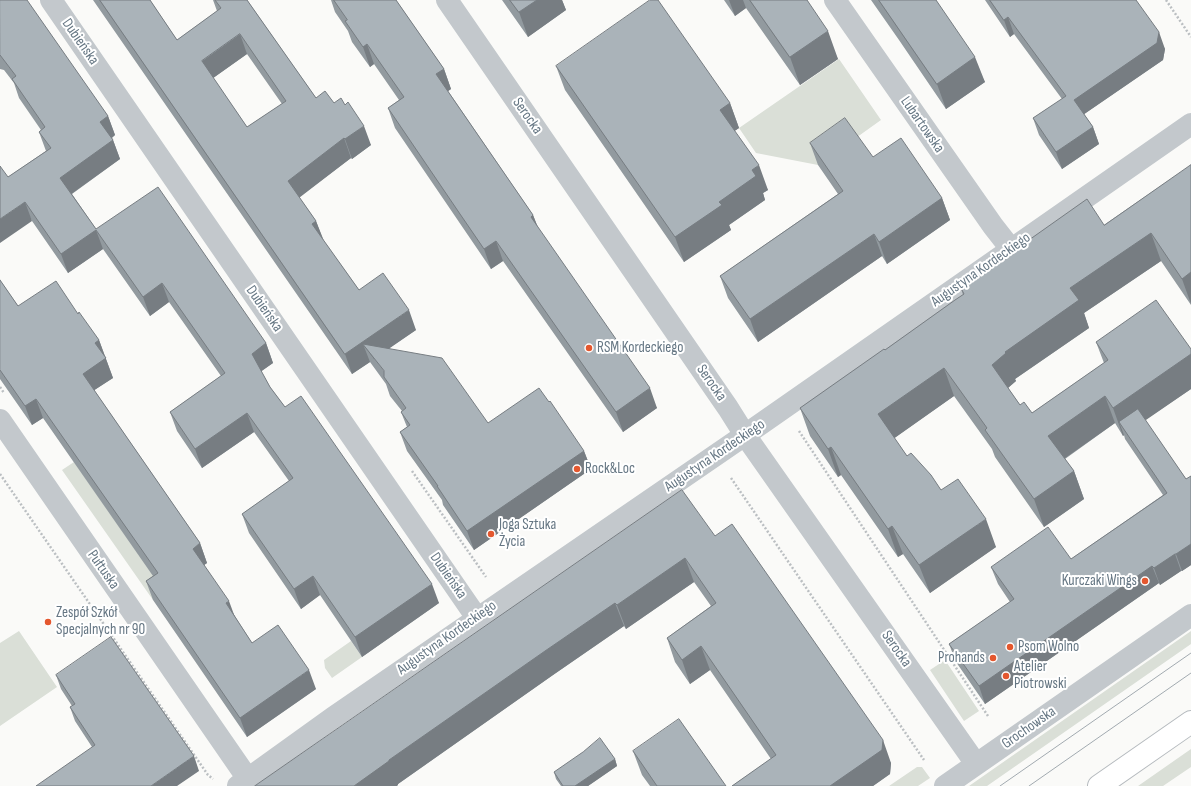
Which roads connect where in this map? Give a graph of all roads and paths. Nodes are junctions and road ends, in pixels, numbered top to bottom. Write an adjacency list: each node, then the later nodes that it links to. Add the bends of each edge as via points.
1 (51, 0): 14 (street, Dubieńska)
2 (447, 0): 10 (street, Serocka)
3 (835, 0): 7 (street, Lubartowska, via 992,226)
4 (1166, 0): 5 (path)
5 (1191, 36)
6 (1191, 124): 7 (street, Augustyna Kordeckiego)
7 (1011, 248): 10 (street, Augustyna Kordeckiego)
8 (0, 420): 19 (street, Pułtuska)
9 (799, 432): 15 (path)
10 (745, 435): 14 (street, Augustyna Kordeckiego); 18 (street, Serocka)
11 (0, 474): 19 (path, via 208,775)
12 (731, 478): 17 (path)
13 (1191, 615): 18 (street, Grochowska)
14 (478, 618): 19 (street, Augustyna Kordeckiego)
15 (988, 716)
16 (1191, 722): 21 (main road)
17 (924, 760)
18 (976, 764): 20 (street, Grochowska)
19 (234, 782)
20 (945, 786)
21 (1099, 786)

